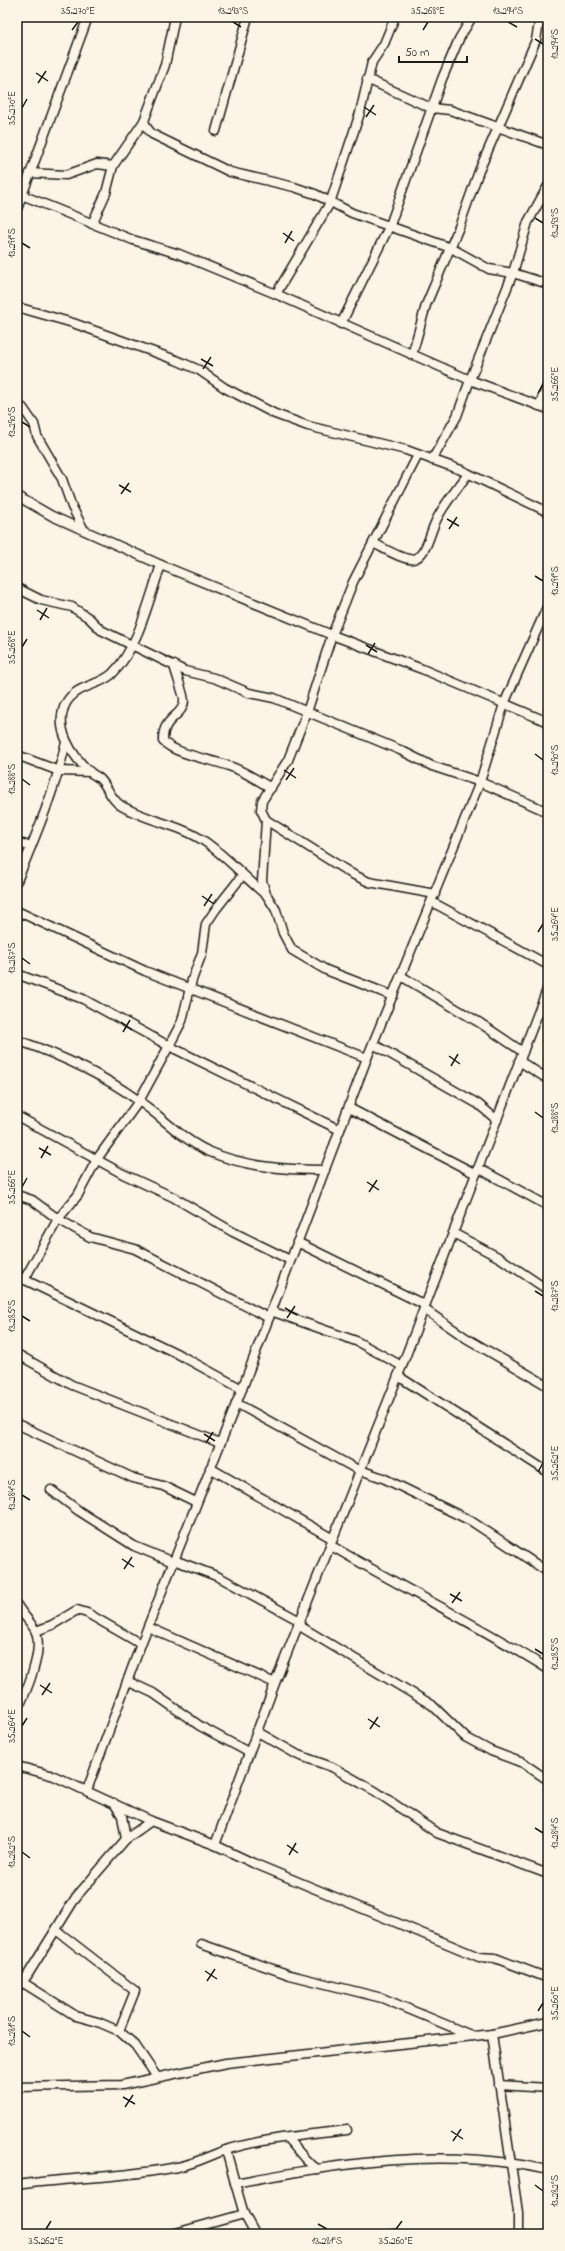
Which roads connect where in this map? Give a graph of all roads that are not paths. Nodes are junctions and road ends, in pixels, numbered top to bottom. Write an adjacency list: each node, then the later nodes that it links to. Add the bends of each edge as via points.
1 (88, 17): 14 (street)
2 (175, 17): 9 (street, via 165,65)
3 (248, 17): 11 (street)
4 (395, 17): 7 (street, via 384,44 372,62)
5 (472, 17): 8 (street, via 459,39)
6 (540, 17): 10 (street, via 536,40)
7 (367, 79): 8 (street); 17 (street, via 360,113)
8 (431, 108): 10 (street, via 450,110); 20 (street)
9 (144, 121): 13 (street); 17 (street, via 152,134 230,172 294,186)
10 (497, 126): 12 (street); 21 (street)
11 (216, 131)
12 (548, 145)
13 (113, 166): 14 (street, via 97,164 66,175); 19 (street, via 106,193)
14 (30, 173): 16 (street)
15 (548, 186): 22 (street, via 528,222)
16 (20, 194): 18 (street); 19 (street)
17 (330, 203): 20 (street); 24 (street)
18 (17, 209)
19 (92, 224): 24 (street, via 178,254)
20 (390, 225): 21 (street); 26 (street)
21 (451, 248): 22 (street, via 489,269); 27 (street, via 426,305)
22 (512, 273): 23 (street); 28 (street)
23 (548, 284)
24 (276, 294): 26 (street)
25 (17, 307): 33 (street, via 73,323 176,360 199,370 225,388 275,414 308,426)
26 (341, 324): 27 (street)
27 (412, 355): 28 (street)
28 (470, 380): 31 (street); 34 (street, via 457,416)
29 (548, 384): 31 (street)
30 (17, 404): 38 (street, via 34,424 43,448 62,479)
31 (539, 406): 32 (street)
32 (548, 409)
33 (418, 455): 34 (street); 39 (street)
34 (432, 460): 35 (street)
35 (468, 474): 37 (street); 39 (street, via 436,520 418,557 412,560)
36 (17, 496): 38 (street)
37 (548, 512)
38 (84, 530): 40 (street)
39 (373, 542): 43 (street, via 353,582)
40 (161, 565): 43 (street); 44 (street)
41 (17, 588): 44 (street, via 40,600 72,607 101,630)
42 (548, 606): 46 (street)
43 (332, 635): 46 (street); 47 (street)
44 (132, 645): 45 (street); 49 (street, via 121,664 110,676 79,690 66,702 61,720)
45 (174, 665): 47 (street, via 249,693 274,698); 54 (street, via 184,700 181,709 165,724 163,741 183,752 231,766)
46 (504, 704): 48 (street); 53 (street)
47 (307, 712): 53 (street, via 432,766); 54 (street, via 288,760)
48 (548, 722)
49 (66, 742): 51 (street); 52 (street)
50 (17, 755): 51 (street)
51 (59, 771): 52 (street); 58 (street)
52 (90, 772): 59 (street, via 121,805 202,840 222,854)
53 (480, 782): 55 (street); 62 (street)
54 (271, 788): 56 (street, via 262,801 261,810)
55 (548, 812)
56 (266, 820): 61 (street, via 262,881); 62 (street, via 369,882)
57 (17, 842): 58 (street)
58 (31, 847): 60 (street)
59 (242, 876): 61 (street); 68 (street, via 206,924 202,953)
60 (17, 881)
61 (266, 894): 69 (street, via 276,910 283,933 292,950 326,970)
62 (434, 898): 64 (street); 66 (street)
63 (17, 911): 68 (street)
64 (548, 965)
65 (17, 974): 72 (street, via 83,999)
66 (402, 976): 69 (street); 73 (street)
67 (548, 987): 73 (street)
68 (190, 990): 72 (street, via 182,1020); 74 (street)
69 (393, 996): 71 (street)
70 (17, 1040): 77 (street, via 92,1071)
71 (373, 1044): 74 (street); 80 (street, via 478,1104)
72 (169, 1046): 77 (street); 81 (street)
73 (523, 1052): 75 (street)
74 (367, 1058): 78 (street)
75 (519, 1061): 76 (street); 80 (street)
76 (548, 1079)
77 (139, 1101): 82 (street); 83 (street, via 182,1135 208,1151 262,1166 292,1170)
78 (348, 1108): 81 (street); 84 (street)
79 (17, 1116): 82 (street)
80 (497, 1120): 84 (street)
81 (340, 1130): 83 (street)
82 (97, 1158): 87 (street, via 86,1182); 90 (street)
83 (325, 1170): 89 (street)
84 (477, 1171): 86 (street); 88 (street)
85 (17, 1194): 87 (street, via 32,1200)
86 (548, 1206)
87 (58, 1219): 91 (street); 94 (street, via 90,1237 135,1249)
88 (453, 1233): 92 (street, via 500,1258); 93 (street)
89 (297, 1242): 90 (street); 93 (street)
90 (290, 1260): 94 (street)
91 (21, 1278): 99 (street, via 178,1354)
92 (548, 1290)
93 (424, 1307): 96 (street); 98 (street, via 466,1338)
94 (270, 1314): 96 (street, via 356,1341); 99 (street)
95 (17, 1354): 102 (street, via 72,1385)
96 (402, 1366): 97 (street)
97 (398, 1376): 104 (street); 105 (street)
98 (548, 1386)
99 (242, 1390): 100 (street)
100 (236, 1403): 102 (street); 104 (street)
101 (17, 1424): 107 (street, via 133,1478 163,1486)
102 (220, 1443): 103 (street)
103 (210, 1468): 107 (street); 108 (street)
104 (360, 1470): 108 (street); 110 (street, via 471,1521)
105 (548, 1472)
106 (51, 1490): 109 (street, via 134,1546)
107 (196, 1502): 109 (street)
108 (331, 1542): 112 (street); 116 (street, via 381,1576 439,1604)
109 (174, 1561): 112 (street, via 219,1577); 113 (street)
110 (548, 1572)
111 (17, 1605): 114 (street)
112 (299, 1623): 118 (street); 123 (street, via 432,1705 465,1738 490,1751 523,1763)
113 (148, 1627): 115 (street); 118 (street)
114 (36, 1631): 115 (street, via 77,1610 87,1613); 119 (street, via 38,1649 27,1691)
115 (141, 1644): 117 (street)
116 (548, 1669)
117 (127, 1681): 121 (street, via 154,1693 200,1726); 124 (street)
118 (275, 1683): 120 (street)
119 (17, 1710)
120 (256, 1731): 121 (street); 129 (street, via 298,1755 332,1767 375,1791 437,1833)
121 (248, 1752): 128 (street)
122 (17, 1766): 124 (street, via 54,1776)
123 (548, 1780)
124 (87, 1790): 125 (street)
125 (114, 1803): 126 (street); 127 (street, via 122,1816)
126 (151, 1821): 127 (street); 128 (street)
127 (126, 1839): 130 (street, via 76,1897)
128 (215, 1845): 132 (street, via 479,1958 495,1958)
129 (548, 1874)
130 (56, 1930): 133 (street); 135 (street, via 135,1991)
131 (201, 1944): 137 (street, via 290,1975 382,1998)
132 (548, 1978)
133 (20, 1985): 135 (street, via 76,2016)
134 (548, 2022): 136 (street)
135 (119, 2031): 138 (street, via 135,2045)
136 (492, 2034): 137 (street); 139 (street)
137 (473, 2036): 138 (street, via 226,2063)
138 (157, 2077): 140 (street, via 122,2085)
139 (499, 2085): 141 (street); 145 (street)
140 (17, 2087)
141 (548, 2088)
142 (347, 2130): 143 (street)
143 (287, 2138): 144 (street); 146 (street)
144 (226, 2150): 148 (street); 149 (street, via 178,2167 127,2175 47,2180)
145 (512, 2162): 146 (street, via 428,2157); 147 (street); 153 (street)
146 (317, 2169): 148 (street)
147 (548, 2170)
148 (235, 2183): 150 (street)
149 (17, 2185)
150 (244, 2214): 151 (street); 152 (street)
151 (172, 2234)
152 (255, 2234)
153 (518, 2234)

